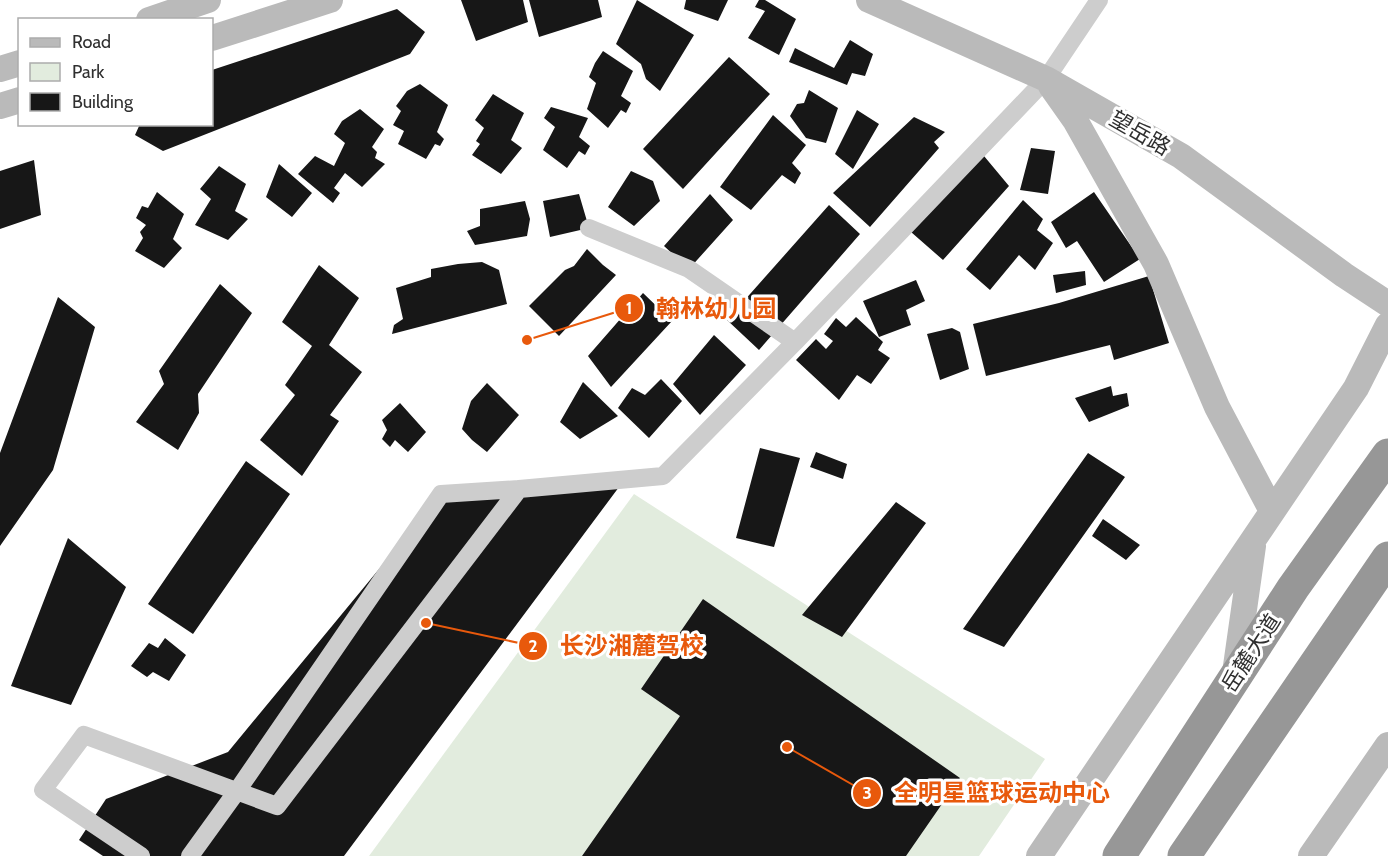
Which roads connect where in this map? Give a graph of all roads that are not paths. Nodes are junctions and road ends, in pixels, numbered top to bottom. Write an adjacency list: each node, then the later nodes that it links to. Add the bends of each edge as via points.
1 (208, 0): 5 (street)
2 (330, 0): 6 (street)
3 (869, 0): 9 (street, 望岳路)
4 (1099, 0): 9 (street)
5 (155, 18)
6 (213, 38)
7 (18, 64): 8 (street)
8 (0, 69)
9 (1046, 79): 13 (street, 望岳路, via 1180,156); 15 (street); 18 (street, via 1075,120 1156,264 1217,407)
10 (18, 101): 11 (street)
11 (0, 106)
12 (589, 228): 15 (street, via 689,269)
13 (1388, 304)
14 (1384, 341): 18 (street)
15 (795, 342): 17 (street, via 663,476)
16 (1388, 455): 21 (highway, 岳麓大道, via 1293,588)
17 (519, 489): 23 (street, via 441,494); 23 (street, via 278,806)
18 (1272, 511): 19 (street)
19 (1254, 540): 21 (street); 26 (street)
20 (1388, 558): 28 (highway)
21 (1234, 680): 27 (highway, 岳麓大道)
22 (1388, 745): 29 (street)
23 (237, 791): 24 (street, via 84,735 43,790); 25 (street)
24 (141, 856)
25 (190, 856)
26 (1039, 856)
27 (1119, 856)
28 (1184, 856)
29 (1311, 856)

